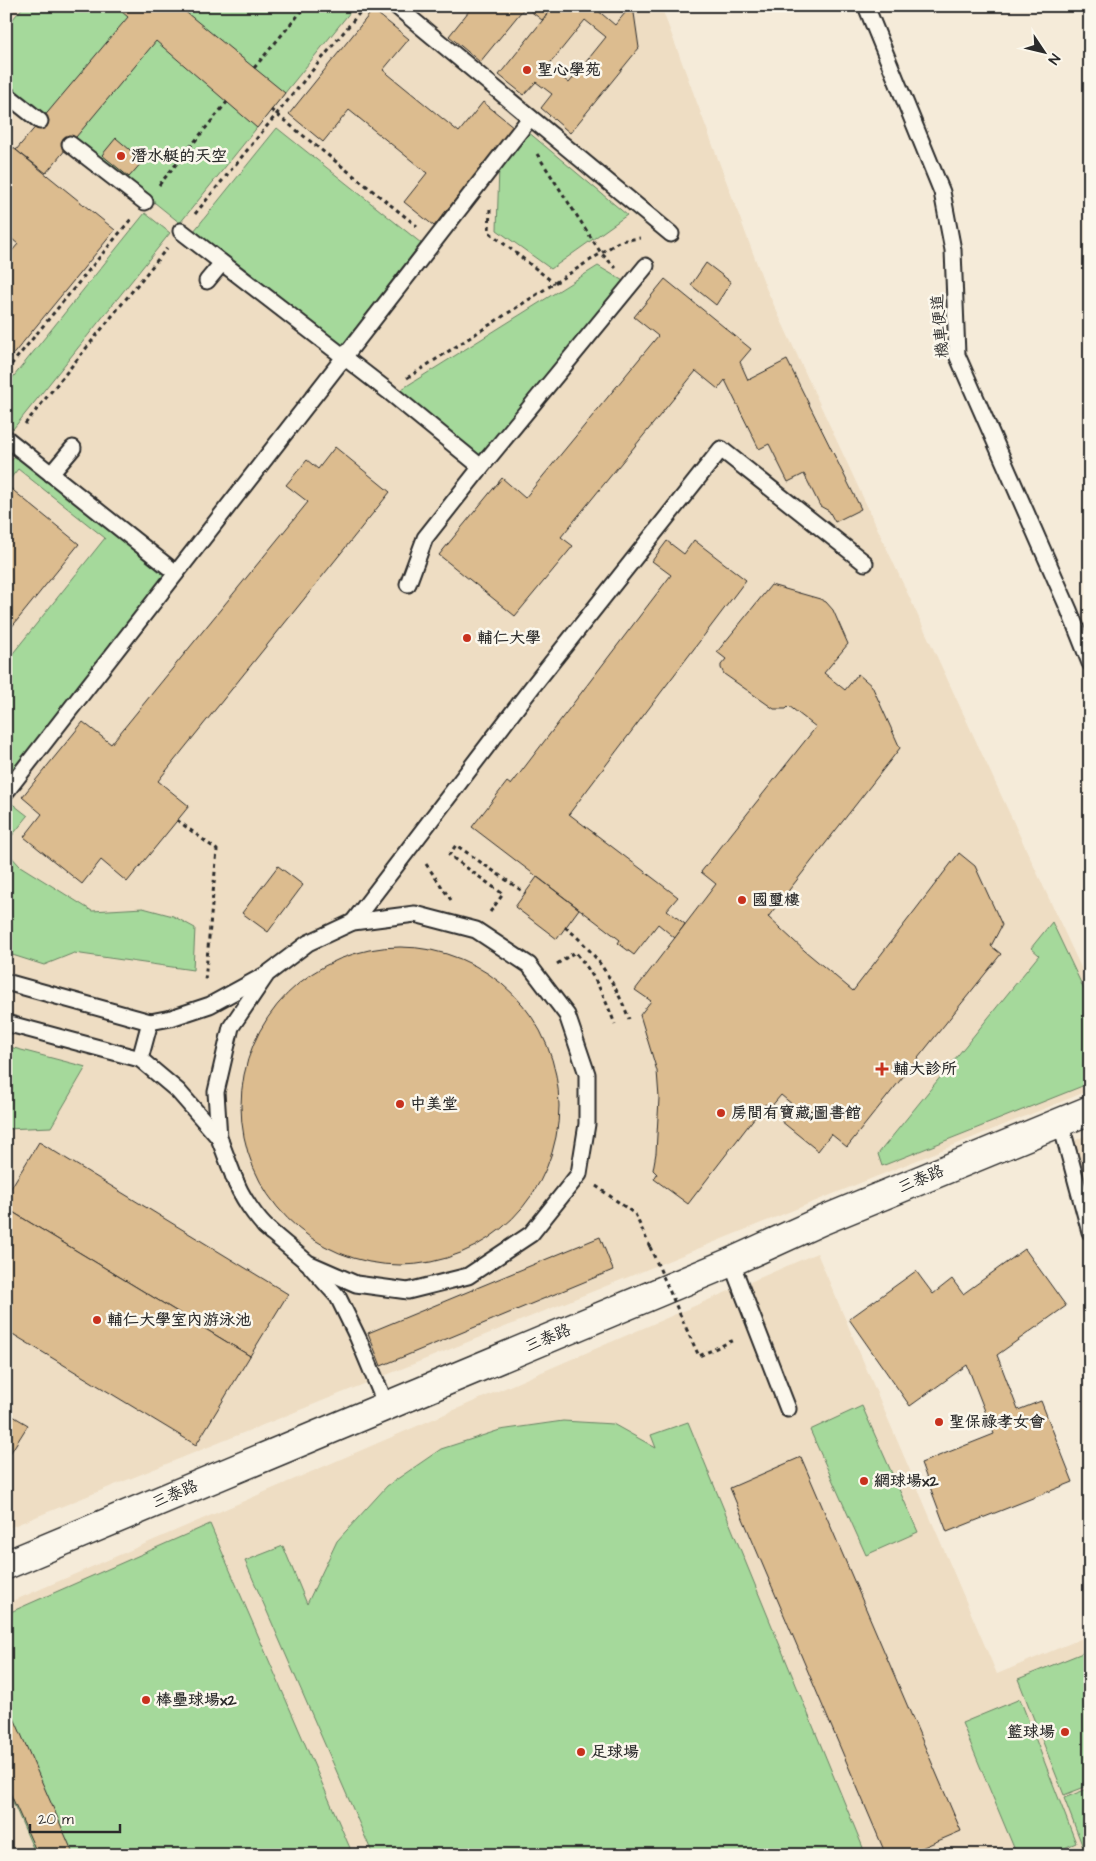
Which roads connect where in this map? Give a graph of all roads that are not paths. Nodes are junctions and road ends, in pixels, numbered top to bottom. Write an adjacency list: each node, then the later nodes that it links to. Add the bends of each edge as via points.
1 (396, 6): 4 (lane)
2 (866, 6): 21 (lane, 機車便道, via 942,192 953,250 956,355)
3 (6, 94): 5 (lane)
4 (530, 118): 9 (lane); 13 (lane)
5 (40, 121)
6 (70, 144): 7 (lane)
7 (145, 202)
8 (181, 231): 10 (lane)
9 (671, 234)
10 (222, 263): 12 (lane); 13 (lane)
11 (646, 266): 16 (lane)
12 (207, 281)
13 (344, 358): 16 (lane); 19 (lane, via 283,425 235,486)
14 (6, 438): 17 (lane)
15 (72, 448): 17 (lane)
16 (481, 467): 20 (lane, via 425,538)
17 (51, 474): 19 (lane)
18 (865, 563): 23 (lane, via 721,449 527,681)
19 (176, 574): 22 (lane)
20 (408, 584)
21 (1090, 663)
22 (6, 792)
23 (353, 922): 24 (lane, via 308,943); 34 (lane, via 415,914 476,930 529,964 567,1014 587,1074 587,1124 579,1174 531,1234 468,1276 408,1291 356,1284)
24 (267, 974): 26 (lane, via 210,1005); 31 (lane, via 231,1028 216,1092)
25 (6, 982): 26 (lane)
26 (150, 1022): 28 (lane)
27 (6, 1023): 28 (lane)
28 (140, 1059): 31 (lane, via 178,1091)
29 (1090, 1110): 30 (street, 三泰路)
30 (1060, 1122): 32 (lane); 33 (street, 三泰路)
31 (219, 1138): 34 (lane, via 237,1185 264,1226)
32 (1090, 1232)
33 (731, 1262): 35 (street, 三泰路); 36 (lane)
34 (308, 1264): 35 (lane, via 338,1297)
35 (386, 1405): 37 (street, 三泰路)
36 (788, 1408)
37 (6, 1565)

